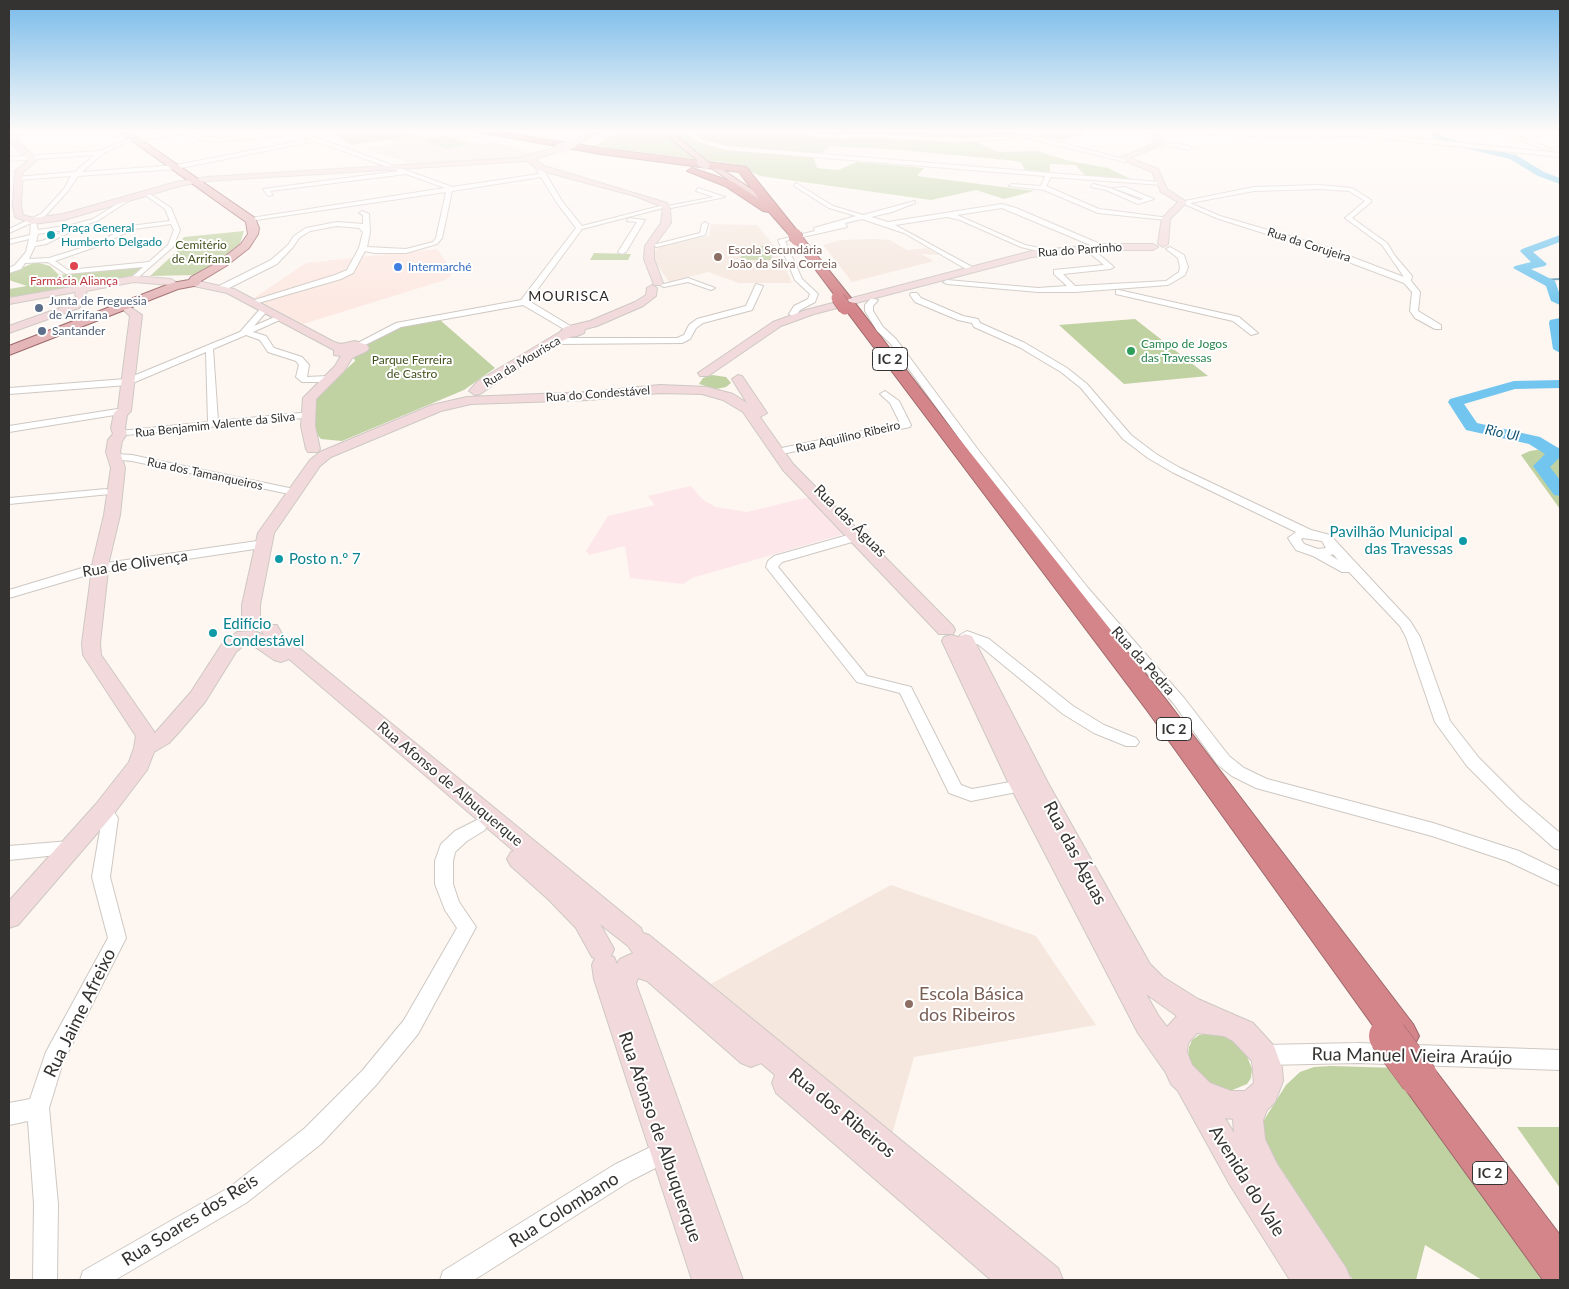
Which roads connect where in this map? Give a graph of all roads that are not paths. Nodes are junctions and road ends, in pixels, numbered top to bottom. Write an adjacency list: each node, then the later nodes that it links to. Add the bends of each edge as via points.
1 (18, 190): 40 (street, via 19,218)
2 (64, 190): 40 (street, via 50,208)
3 (161, 190): 23 (street)
4 (209, 190): 39 (main road)
5 (265, 190): 24 (street)
6 (437, 190): 39 (street)
7 (449, 190): 57 (street, via 436,241)
8 (552, 190): 45 (street)
9 (617, 190): 33 (street)
10 (698, 190): 33 (street, via 722,197)
11 (738, 190): 25 (highway, IC 2)
12 (741, 190): 25 (main road)
13 (747, 190): 32 (main road)
14 (758, 190): 32 (highway, IC 2)
15 (804, 190): 36 (street, via 831,207)
16 (1058, 190): 28 (street)
17 (1109, 190): 22 (street)
18 (1129, 190): 22 (street, via 1151,199 1138,202)
19 (1164, 190): 31 (street)
20 (1248, 190): 31 (street)
21 (1350, 190): 70 (street, via 1369,201 1348,218 1385,244 1408,276)
22 (1115, 192): 26 (street)
23 (147, 194): 29 (street); 42 (street, via 168,208)
24 (270, 195)
25 (748, 195): 49 (highway, IC 2, via 771,212)
26 (1096, 195)
27 (1087, 196): 28 (street)
28 (1069, 198): 37 (street, via 1098,211)
29 (127, 200): 40 (street, via 64,217); 41 (street, via 111,212)
30 (914, 202): 36 (street)
31 (1183, 202): 37 (street); 70 (street, Rua da Corujeira)
32 (768, 204): 49 (highway, IC 2)
33 (665, 207): 38 (street); 51 (street, via 666,223)
34 (362, 212): 46 (street, via 366,214)
35 (960, 215): 44 (street); 52 (street); 53 (street, via 1002,206)
36 (861, 217): 44 (street); 89 (street, via 816,229 821,232 781,240 799,280 814,294 812,300 797,308 793,314)
37 (1166, 218): 54 (street)
38 (619, 219): 45 (street); 59 (street, via 642,220)
39 (251, 220): 71 (main road, via 253,234 245,246)
40 (33, 221): 47 (street); 48 (street)
41 (86, 223): 48 (street); 48 (street, via 44,243)
42 (175, 223): 62 (street, via 125,230 96,245); 65 (street, via 178,230 171,246)
43 (705, 224): 51 (street, via 703,234)
44 (888, 224): 66 (street)
45 (580, 228): 85 (street)
46 (366, 229): 55 (street); 76 (street, via 337,224 305,228 274,262)
47 (9, 231)
48 (34, 237): 50 (street); 64 (street, via 30,252)
49 (794, 237): 86 (highway, IC 2)
50 (9, 242)
51 (653, 245): 73 (street, via 648,259)
52 (1024, 246): 60 (street); 61 (street)
53 (1103, 247): 54 (street, Rua do Parrinho); 56 (street, Rua do Parrinho)
54 (1162, 247): 78 (street, via 1183,262 1182,273 1174,279 1152,286)
55 (362, 248): 58 (street); 63 (street)
56 (1089, 248): 60 (street, Rua do Parrinho); 80 (street, via 1110,267 1057,272)
57 (406, 251): 58 (street); 63 (street)
58 (380, 252): 63 (street)
59 (622, 252)
60 (1047, 252): 61 (street, Rua do Parrinho)
61 (1032, 254): 66 (street, Rua do Parrinho)
62 (50, 260): 64 (street); 65 (street, via 65,271)
63 (358, 260): 84 (street, via 350,271 338,278)
64 (22, 261): 67 (street)
65 (153, 262): 69 (street)
66 (971, 270): 68 (street, Rua do Parrinho)
67 (9, 271)
68 (948, 279): 75 (street, Rua do Parrinho); 80 (street, via 1038,290); 81 (street, Rua do Parrinho)
69 (134, 280): 72 (street); 79 (street)
70 (1407, 280): 91 (street, via 1416,292 1414,312)
71 (194, 281): 72 (main road); 76 (street)
72 (174, 284): 87 (main road)
73 (659, 286): 77 (street, via 688,280); 95 (street, Rua da Mourisca, via 656,296 644,305)
74 (759, 286): 95 (street, via 749,308 700,321 692,327 687,338 679,341)
75 (905, 286): 81 (street); 82 (street, Rua do Parrinho)
76 (222, 288): 84 (street)
77 (710, 288)
78 (1104, 288): 80 (street); 94 (street, via 1236,319)
79 (75, 289): 83 (street); 92 (street, via 82,299 74,306)
80 (1075, 290)
81 (914, 295): 82 (street, Rua do Parrinho, via 897,300); 90 (street)
82 (877, 298): 86 (street, Rua do Parrinho); 141 (street, Rua da Pedra, via 870,304 869,311 880,329 893,341 1082,591 1178,701 1223,760 1262,784 1433,830 1513,856)
83 (9, 301)
84 (252, 302): 88 (street)
85 (524, 302): 95 (street); 97 (street, via 399,325)
86 (846, 302): 89 (street, Rua do Parrinho); 148 (highway, IC 2, bridge)
87 (126, 307): 98 (main road); 103 (street, via 136,315)
88 (273, 315): 93 (street); 93 (street, via 253,322); 97 (street, via 330,346)
89 (796, 316): 99 (street, Rua do Parrinho, via 776,324)
90 (967, 323): 122 (street, via 1022,345 1074,378 1127,437 1152,456); 124 (street, via 1012,345 1064,378 1116,438 1140,457 1277,524)
91 (1438, 327)
92 (9, 328)
93 (244, 332): 96 (street); 102 (street, via 263,338 271,350 279,354 299,359 304,365 301,377 305,380)
94 (1254, 333)
95 (570, 334): 108 (street, Rua da Mourisca, via 538,349 484,384)
96 (206, 349): 103 (street); 112 (street, via 210,351)
97 (349, 349): 102 (street, via 340,368)
98 (9, 352)
99 (725, 358): 100 (street, Rua do Parrinho); 101 (street)
100 (698, 376): 101 (street, via 723,372); 104 (street, Rua do Condestável); 105 (street, via 693,385)
101 (736, 377): 105 (street, via 738,383 731,389); 117 (street, Rua das Águas)
102 (328, 379): 111 (street, via 310,398)
103 (128, 382): 106 (street); 110 (street)
104 (660, 389): 105 (street, Rua do Condestável); 108 (street, Rua do Condestável, via 589,396)
105 (704, 391): 117 (street, Rua das Águas, via 728,397 748,409)
106 (9, 392)
107 (885, 394): 117 (street, Rua Aquilino Ribeiro, via 894,401 906,425)
108 (472, 396): 109 (street, Rua do Condestável)
109 (436, 408): 115 (street, Rua do Condestável)
110 (124, 411): 113 (street); 114 (street, via 118,428)
111 (310, 415): 112 (street, Rua Benjamim Valente da Silva); 116 (street, via 308,426)
112 (213, 424): 114 (street, Rua Benjamim Valente da Silva)
113 (9, 429)
114 (120, 434): 118 (street, via 122,445)
115 (352, 442): 116 (street, Rua do Condestável)
116 (321, 451): 120 (street, Rua do Condestável)
117 (781, 452): 123 (street, Rua das Águas); 132 (street, Rua das Águas)
118 (116, 457): 119 (street, via 109,469); 120 (street, Rua dos Tamanqueiros); 128 (street, via 118,468 112,515)
119 (106, 492): 121 (street); 128 (street)
120 (294, 492): 125 (street, Rua do Condestável, via 270,525)
121 (9, 501)
122 (1307, 533): 124 (street); 126 (street, via 1326,538)
123 (855, 537): 132 (street, Rua das Águas); 135 (street, Rua das Águas, via 778,559 772,567 862,679 906,690 955,789 971,794)
124 (1294, 538): 127 (street, via 1300,547)
125 (264, 544): 128 (street, Rua de Olivença); 131 (street, Rua do Condestável, via 251,604)
126 (1334, 548): 127 (street); 129 (street)
127 (1317, 553): 129 (street)
128 (96, 568): 130 (street, Rua de Olivença); 133 (street, via 92,655)
129 (1356, 573): 138 (street, via 1405,624 1413,637 1444,722 1472,762)
130 (9, 594)
131 (255, 630): 133 (street, via 229,648 198,697 162,738); 137 (street, Rua Afonso de Albuquerque, via 264,642); 143 (street, Rua Afonso de Albuquerque, via 274,637)
132 (958, 635): 134 (street, Rua das Águas, via 984,642 1068,710 1099,729); 135 (street, Rua das Águas); 144 (street, Rua das Águas, via 1141,972 1188,1008)
133 (145, 742): 136 (street, via 140,765)
134 (1131, 742)
135 (1021, 786): 147 (street, Rua das Águas, via 1112,960 1148,1024)
136 (104, 810): 139 (street); 150 (street, Rua Jaime Afreixo, via 110,818 101,877 117,938 53,1059)
137 (479, 825): 143 (street, Rua Afonso de Albuquerque); 156 (street, Rua Soares dos Reis, via 447,849 444,861 444,884 451,905 467,927 411,1027 369,1078 313,1136 238,1194)
138 (1560, 843)
139 (70, 848): 140 (street); 142 (street)
140 (9, 853)
141 (1560, 879)
142 (9, 918)
143 (624, 954): 152 (street, Rua Afonso de Albuquerque, via 607,979); 160 (street, Rua dos Ribeiros, via 656,974); 161 (street, Rua dos Ribeiros, via 797,1076)
144 (1228, 1024): 145 (street, via 1243,1032); 147 (street, via 1200,1020 1180,1030 1174,1046)
145 (1264, 1055): 146 (street, Rua Manuel Vieira Araújo, via 1358,1053); 149 (street, via 1269,1080 1265,1092)
146 (1560, 1060)
147 (1182, 1073): 149 (street, via 1200,1093 1215,1101 1245,1105); 162 (street, Avenida do Vale, via 1241,1174)
148 (1425, 1078): 153 (highway, IC 2); 154 (highway, IC 2)
149 (1257, 1100): 163 (street, Avenida do Vale, via 1248,1120 1250,1141 1266,1175)
150 (38, 1108): 151 (street); 155 (street, Rua Jaime Afreixo, via 46,1204)
151 (9, 1114)
152 (672, 1147): 157 (street, Rua Colombano, via 622,1173); 158 (street, Rua Afonso de Albuquerque); 159 (street, Rua Afonso de Albuquerque)
153 (1560, 1247)
154 (1560, 1268)
155 (46, 1280)
156 (92, 1280)
157 (452, 1280)
158 (709, 1280)
159 (726, 1280)
160 (1016, 1280)
161 (1046, 1280)
162 (1309, 1280)
163 (1334, 1280)

